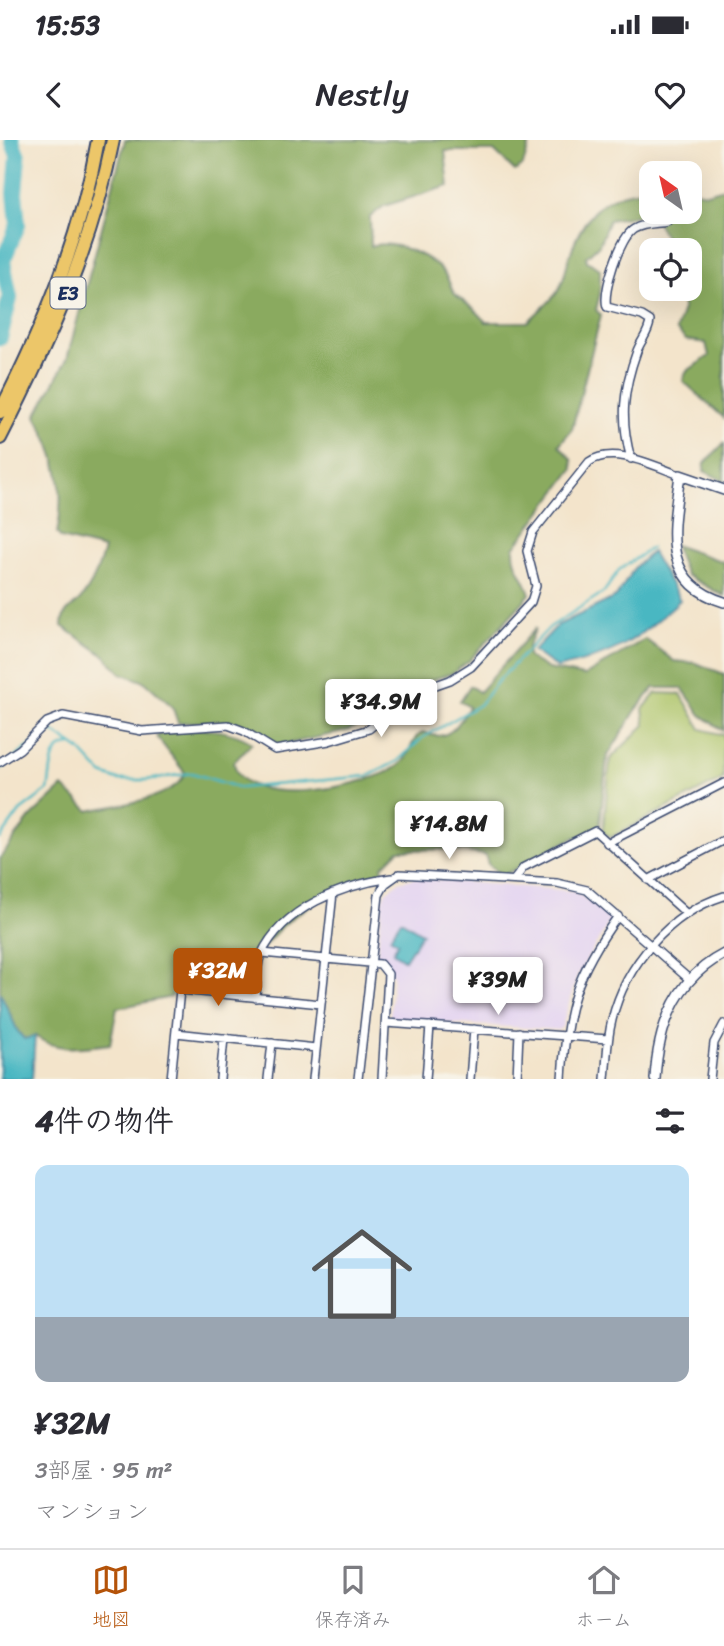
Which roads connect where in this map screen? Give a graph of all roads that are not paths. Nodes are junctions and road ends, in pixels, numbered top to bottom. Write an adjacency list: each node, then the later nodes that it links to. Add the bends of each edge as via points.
1 (98, 140): 4 (highway, E3, via 72,246 43,322)
2 (113, 140): 5 (highway, E3, via 83,254 55,328)
3 (651, 224): 6 (street, via 627,233 605,301 607,307 650,321 624,400 623,429)
4 (0, 412)
5 (0, 438)
6 (631, 458): 7 (street); 10 (street, via 596,458 549,509 533,532 527,551 535,595 471,667 413,693 369,729 275,750 228,725 142,731 63,716 47,722)
7 (680, 475): 8 (street); 9 (street, via 674,542 679,566 698,592)
8 (724, 490)
9 (724, 602)
10 (0, 762)
11 (724, 783): 13 (street)
12 (724, 840): 16 (street)
13 (607, 843): 15 (street, via 595,831 524,867); 16 (street)
14 (392, 878): 15 (street, via 410,872); 17 (street); 25 (street, via 379,895)
15 (514, 880): 20 (street, via 587,890)
16 (648, 880): 19 (street)
17 (333, 892): 22 (street, via 283,925); 24 (street)
18 (724, 896): 19 (street)
19 (687, 914): 21 (street)
20 (618, 916): 21 (street); 35 (street, via 586,965)
21 (651, 945): 26 (street); 37 (street, via 624,984)
22 (262, 953): 24 (street); 27 (street)
23 (724, 954): 26 (street)
24 (325, 958): 25 (street); 28 (street)
25 (370, 963): 29 (street, via 380,964 388,974); 44 (street)
26 (689, 979): 51 (street, via 668,1011)
27 (256, 998): 28 (street); 34 (street, via 180,990)
28 (321, 1004): 39 (street)
29 (386, 1023): 31 (street); 45 (street)
30 (724, 1024): 52 (street, via 714,1044)
31 (430, 1026): 32 (street); 46 (street)
32 (474, 1029): 33 (street); 47 (street)
33 (519, 1032): 35 (street); 48 (street)
34 (176, 1033): 36 (street); 40 (street)
35 (564, 1035): 37 (street); 49 (street)
36 (224, 1038): 38 (street); 41 (street)
37 (608, 1039): 50 (street)
38 (272, 1043): 39 (street); 42 (street)
39 (316, 1048): 43 (street)
40 (171, 1079)
41 (220, 1079)
42 (268, 1079)
43 (313, 1079)
44 (358, 1079)
45 (382, 1079)
46 (426, 1079)
47 (470, 1079)
48 (517, 1079)
49 (562, 1079)
50 (605, 1079)
51 (655, 1079)
52 (710, 1079)

